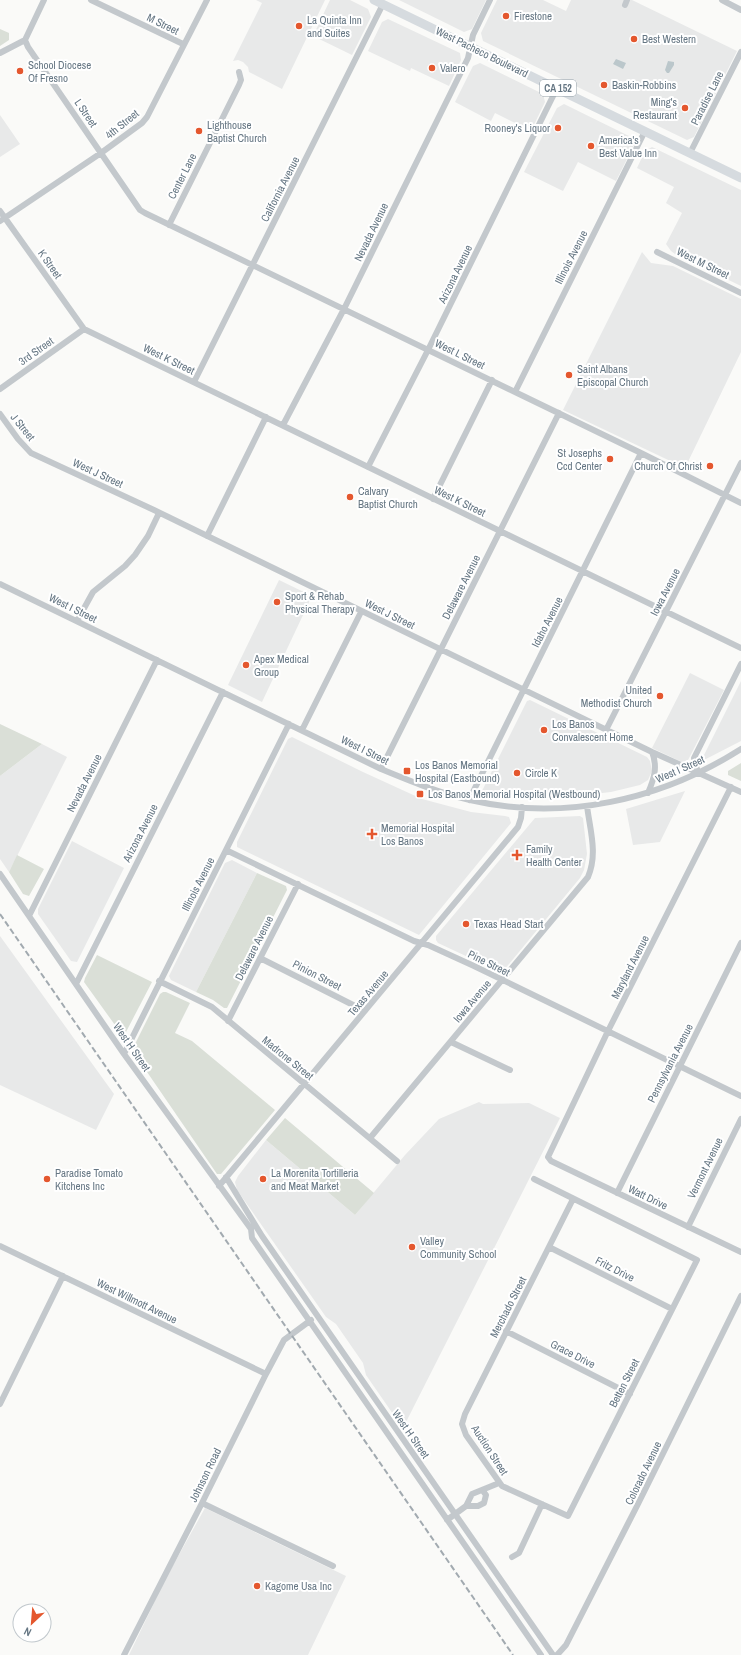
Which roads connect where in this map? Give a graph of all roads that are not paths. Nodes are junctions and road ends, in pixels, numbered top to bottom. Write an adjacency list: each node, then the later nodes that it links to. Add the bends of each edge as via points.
1 (44, 0): 9 (street)
2 (91, 0): 10 (street, M Street)
3 (206, 0): 10 (street, 4th Street)
4 (374, 0): 7 (highway, West Pacheco Boulevard / CA 152)
5 (490, 0): 11 (street, Nevada Avenue)
6 (722, 0): 8 (street)
7 (383, 4): 11 (highway, West Pacheco Boulevard / CA 152); 24 (street, California Avenue)
8 (741, 10)
9 (25, 40): 13 (street); 17 (street, L Street)
10 (183, 44): 17 (street, 4th Street, via 147,117)
11 (470, 46): 15 (highway, West Pacheco Boulevard / CA 152); 26 (street, Nevada Avenue, via 468,58)
12 (741, 52): 18 (street, Paradise Lane)
13 (0, 53)
14 (239, 72): 22 (street, Center Lane, via 239,85)
15 (557, 88): 16 (highway, West Pacheco Boulevard / CA 152); 28 (street, Arizona Avenue)
16 (646, 131): 18 (highway, West Pacheco Boulevard / CA 152); 32 (street, Illinois Avenue)
17 (101, 153): 21 (street, 4th Street); 22 (street, L Street, via 140,210)
18 (690, 153): 19 (highway, West Pacheco Boulevard / CA 152)
19 (741, 178)
20 (0, 211): 21 (street, K Street)
21 (2, 219): 27 (street, K Street)
22 (169, 224): 24 (street, West L Street)
23 (657, 252): 25 (street, West M Street)
24 (253, 265): 26 (street, West L Street); 30 (street, California Avenue)
25 (741, 293)
26 (344, 309): 28 (street, West L Street); 36 (street, Nevada Avenue)
27 (84, 329): 30 (street, West K Street); 31 (street, 3rd Street)
28 (428, 350): 29 (street, West L Street); 40 (street, Arizona Avenue)
29 (492, 380): 32 (street, West L Street); 42 (street)
30 (194, 382): 35 (street, West K Street)
31 (0, 389)
32 (515, 392): 33 (street, West L Street)
33 (560, 413): 38 (street, West L Street); 45 (street, Delaware Avenue)
34 (0, 414): 37 (street, J Street)
35 (266, 417): 36 (street, West K Street); 46 (street)
36 (284, 425): 40 (street, West K Street)
37 (31, 452): 44 (street, West J Street)
38 (641, 453): 41 (street, West L Street); 47 (street, Idaho Avenue)
39 (741, 463): 41 (street, Iowa Avenue)
40 (368, 467): 42 (street, West K Street)
41 (725, 495): 43 (street, West L Street); 50 (street, Iowa Avenue)
42 (433, 499): 45 (street, West K Street)
43 (741, 503)
44 (158, 512): 46 (street, West J Street); 51 (street, via 148,536 135,555 94,592)
45 (500, 531): 47 (street, West K Street); 53 (street, Delaware Avenue)
46 (207, 536): 49 (street, West J Street)
47 (583, 572): 50 (street, West K Street); 56 (street, Idaho Avenue)
48 (0, 584): 51 (street, West I Street)
49 (362, 612): 53 (street, West J Street); 59 (street)
50 (666, 612): 52 (street, West K Street); 60 (street, Iowa Avenue)
51 (77, 621): 54 (street, West I Street)
52 (741, 648)
53 (440, 650): 56 (street, West J Street); 63 (street, Delaware Avenue)
54 (157, 660): 57 (street, West I Street); 74 (street, Nevada Avenue)
55 (741, 664): 64 (street, via 694,758)
56 (524, 690): 60 (street, West J Street); 68 (street, Idaho Avenue)
57 (223, 692): 58 (street, West I Street); 80 (street, Arizona Avenue)
58 (289, 724): 59 (street, West I Street); 71 (street, Illinois Avenue)
59 (302, 730): 63 (street, West I Street)
60 (606, 730): 62 (street, West J Street)
61 (741, 749): 64 (street, West I Street)
62 (652, 752): 64 (street, West J Street); 67 (street, via 656,769)
63 (381, 769): 68 (street, West I Street, via 417,784)
64 (698, 773): 65 (street, West J Street); 67 (street, West I Street)
65 (731, 787): 66 (street, West J Street); 83 (street, Maryland Avenue)
66 (741, 792)
67 (648, 793): 69 (street, West I Street)
68 (469, 800): 70 (street, West I Street)
69 (587, 806): 70 (street, West I Street); 78 (street, Iowa Avenue, via 593,852 588,877)
70 (522, 807): 75 (street, Texas Avenue, via 518,826)
71 (226, 850): 73 (street, Pine Street); 79 (street, Illinois Avenue)
72 (0, 874): 74 (street, West H Street)
73 (298, 884): 75 (street, Pine Street); 77 (street, Delaware Avenue)
74 (29, 916): 80 (street, West H Street)
75 (421, 943): 78 (street, Pine Street); 81 (street, Texas Avenue)
76 (741, 943): 86 (street, Pennsylvania Avenue)
77 (260, 958): 81 (street, Pinion Street); 82 (street, Delaware Avenue)
78 (502, 980): 83 (street, Pine Street); 84 (street, Iowa Avenue)
79 (159, 981): 82 (street, Madrone Street, via 206,1004); 85 (street, Illinois Avenue)
80 (76, 984): 85 (street, West H Street)
81 (366, 1011): 88 (street, Texas Avenue)
82 (228, 1021): 88 (street, Madrone Street)
83 (608, 1031): 86 (street, Pine Street); 92 (street, Maryland Avenue)
84 (451, 1042): 87 (street); 91 (street, Iowa Avenue)
85 (124, 1054): 96 (street, West H Street)
86 (680, 1066): 89 (street, Pine Street); 97 (street, Pennsylvania Avenue)
87 (510, 1070)
88 (304, 1084): 91 (street, Madrone Street); 94 (street, Texas Avenue)
89 (741, 1096)
90 (741, 1119): 99 (street, Vermont Avenue)
91 (370, 1138): 93 (street, Madrone Street)
92 (548, 1157): 97 (street, Watt Drive, via 551,1161)
93 (397, 1161)
94 (226, 1177): 96 (street, Texas Avenue); 101 (street)
95 (534, 1180): 98 (street)
96 (219, 1186): 100 (street, West H Street)
97 (617, 1193): 99 (street, Watt Drive)
98 (574, 1199): 103 (street, Merchado Street); 107 (street, Betten Street, via 697,1260)
99 (688, 1227): 104 (street, Watt Drive)
100 (251, 1229): 101 (street); 109 (street, West H Street, via 252,1238)
101 (259, 1231): 108 (street, West H Street)
102 (0, 1246): 105 (street, West Willmott Avenue)
103 (549, 1247): 107 (street, Fritz Drive); 110 (street, Merchado Street)
104 (741, 1252)
105 (63, 1276): 111 (street, West Willmott Avenue); 113 (street)
106 (741, 1296): 130 (street, Colorado Avenue, via 570,1638)
107 (672, 1309): 112 (street, Betten Street)
108 (317, 1316): 109 (street, Johnson Road); 114 (street, West H Street)
109 (309, 1321): 111 (street, Johnson Road, via 284,1340); 115 (street, West H Street)
110 (506, 1331): 112 (street, Grace Drive); 116 (street, Merchado Street)
111 (266, 1374): 119 (street, Johnson Road)
112 (630, 1394): 123 (street, Betten Street)
113 (0, 1404)
114 (386, 1415): 115 (street); 122 (street, West H Street)
115 (378, 1420): 124 (street, West H Street)
116 (462, 1424): 117 (street, Auction Street, via 466,1435)
117 (497, 1484): 118 (street, via 490,1486); 120 (street, Auction Street)
118 (484, 1493): 121 (street, via 472,1494); 121 (street, via 484,1503)
119 (202, 1503): 126 (street); 127 (street, Johnson Road)
120 (542, 1504): 123 (street, Auction Street); 125 (street, via 519,1553)
121 (466, 1506): 122 (street)
122 (454, 1514): 124 (street); 129 (street, West H Street)
123 (568, 1516)
124 (447, 1520): 128 (street, West H Street)
125 (512, 1558)
126 (333, 1566)
127 (124, 1655)
128 (541, 1655)
129 (553, 1655)
130 (557, 1655)

